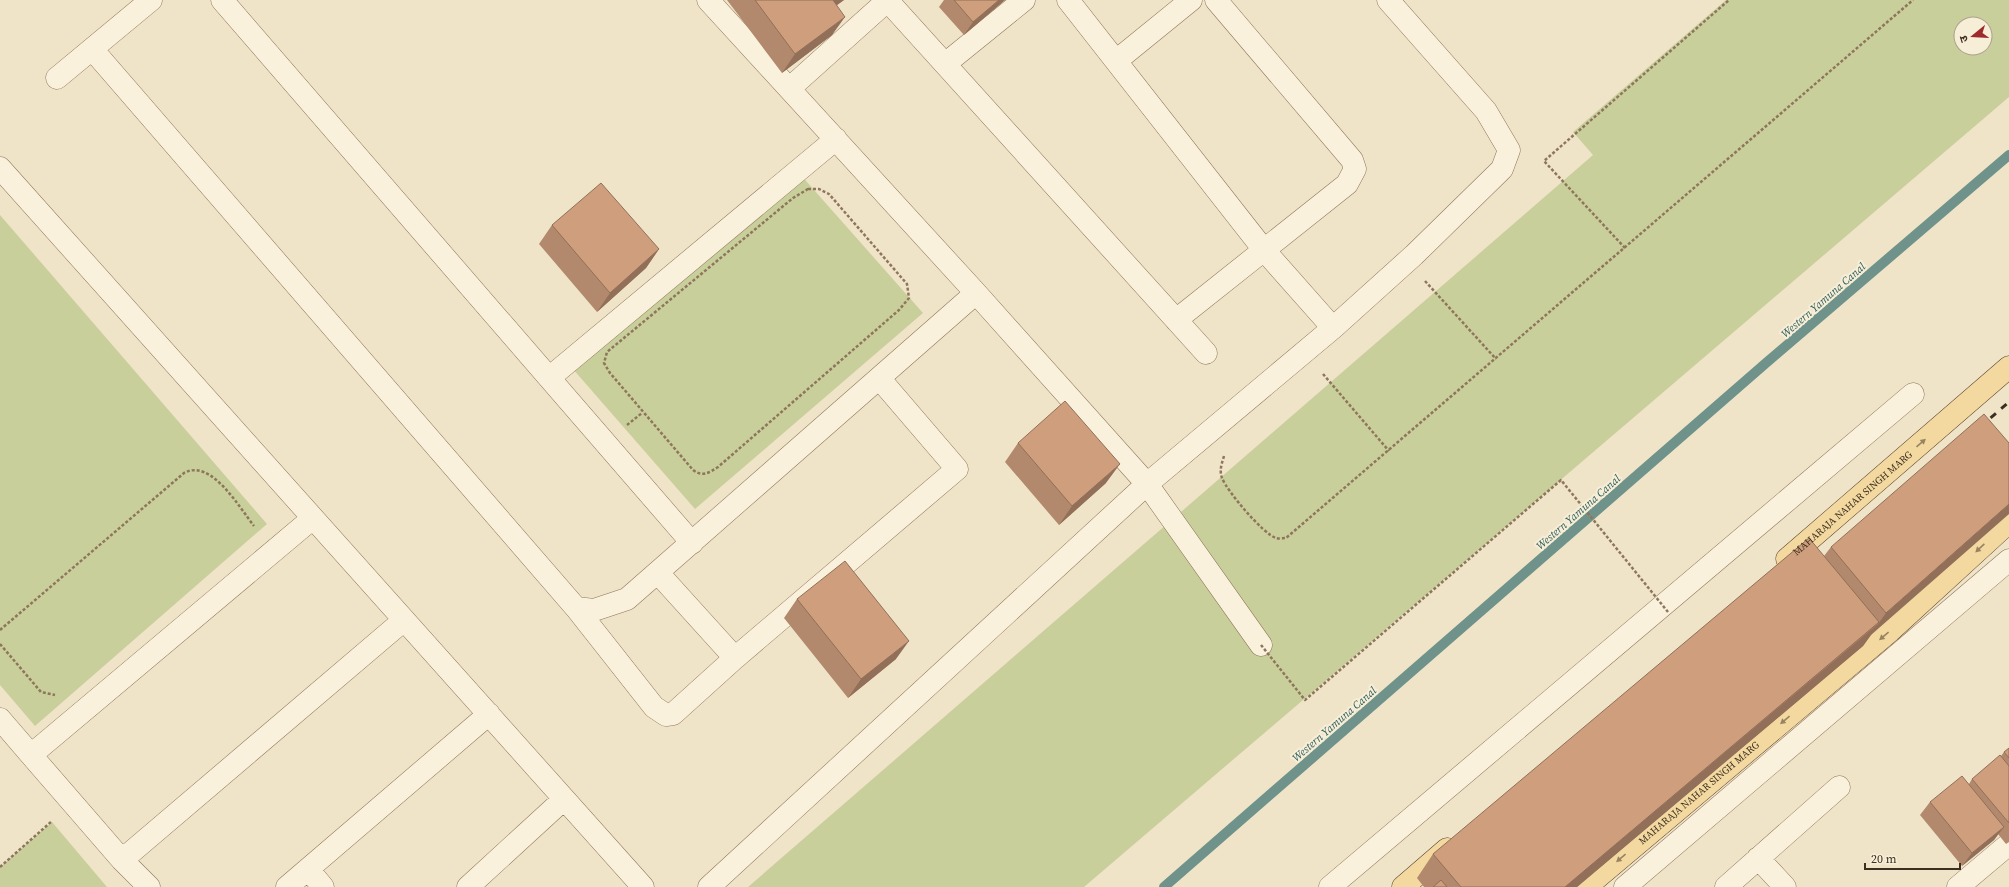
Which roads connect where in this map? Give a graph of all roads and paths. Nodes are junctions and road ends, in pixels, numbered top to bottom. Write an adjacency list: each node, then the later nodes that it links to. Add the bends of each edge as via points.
1 (151, 0): 12 (street)
2 (222, 0): 30 (street)
3 (708, 0): 16 (street)
4 (888, 0): 14 (street); 16 (street)
5 (1024, 0): 14 (street)
6 (1068, 0): 13 (street)
7 (1190, 0): 13 (street)
8 (1216, 0): 20 (street, via 1352,160 1355,169 1347,184)
9 (1388, 0): 25 (street, via 1486,111 1509,150 1502,169 1414,255)
10 (1729, 0): 19 (path, via 1544,160)
11 (1913, 0): 19 (path)
12 (92, 49): 15 (street); 46 (street)
13 (1116, 61): 20 (street)
14 (945, 64): 24 (street)
15 (57, 78)
16 (790, 88): 17 (street)
17 (836, 139): 23 (street); 30 (street)
18 (0, 168): 37 (street)
19 (1625, 248): 27 (path)
20 (1264, 250): 24 (street); 25 (street)
21 (716, 260): 33 (path, via 793,198 808,189 819,189 829,194 907,284 909,298 899,310 710,472 698,474 693,470)
22 (1421, 276): 27 (path)
23 (976, 293): 31 (street); 36 (street)
24 (1176, 320): 26 (street)
25 (1333, 328): 36 (street)
26 (1206, 353)
27 (1496, 359): 34 (path)
28 (2009, 367): 44 (main road, MAHARAJA NAHAR SINGH MARG, one-way to 28)
29 (1319, 370): 34 (path)
30 (549, 378): 40 (street)
31 (879, 378): 40 (street); 52 (street, via 957,469)
32 (1914, 394): 66 (street)
33 (642, 413)
34 (1389, 451): 35 (path, via 1286,538 1276,538 1264,530 1231,491 1222,477 1221,466)
35 (1226, 453)
36 (1147, 484): 51 (street); 72 (street)
37 (313, 518): 48 (street); 56 (street)
38 (2009, 522): 43 (main road, MAHARAJA NAHAR SINGH MARG, one-way to 43)
39 (254, 526): 49 (path, via 214,477 201,470 190,470)
40 (692, 543): 42 (street)
41 (2009, 560): 45 (street)
42 (658, 573): 46 (street, via 627,599 594,610); 52 (street)
43 (1953, 573): 45 (street); 74 (main road, MAHARAJA NAHAR SINGH MARG, one-way to 74, via 1890,632)
44 (1770, 574)
45 (1972, 592): 75 (street)
46 (576, 608): 52 (street, via 654,707 666,714 673,714)
47 (1668, 612): 51 (path, bridge, via 1561,480 1305,700)
48 (404, 620): 54 (street); 63 (street)
49 (0, 630)
50 (0, 644): 53 (path, via 41,692)
51 (1261, 645)
52 (735, 658)
53 (55, 695)
54 (489, 714): 58 (street); 65 (street)
55 (0, 719): 56 (street)
56 (31, 755): 63 (street)
57 (1839, 787): 62 (street)
58 (564, 799): 70 (street); 71 (street)
59 (54, 820): 64 (path)
60 (1460, 838): 73 (main road)
61 (2009, 844): 78 (street)
62 (1758, 858): 76 (street); 77 (street)
63 (122, 860): 67 (street)
64 (0, 867)
65 (308, 869): 68 (street); 69 (street)
66 (1339, 884)
67 (149, 887)
68 (287, 887)
69 (323, 887)
70 (468, 887)
71 (643, 887)
72 (709, 887)
73 (1403, 887)
74 (1586, 887)
75 (1625, 887)
76 (1726, 887)
77 (1785, 887)
78 (1958, 887)

